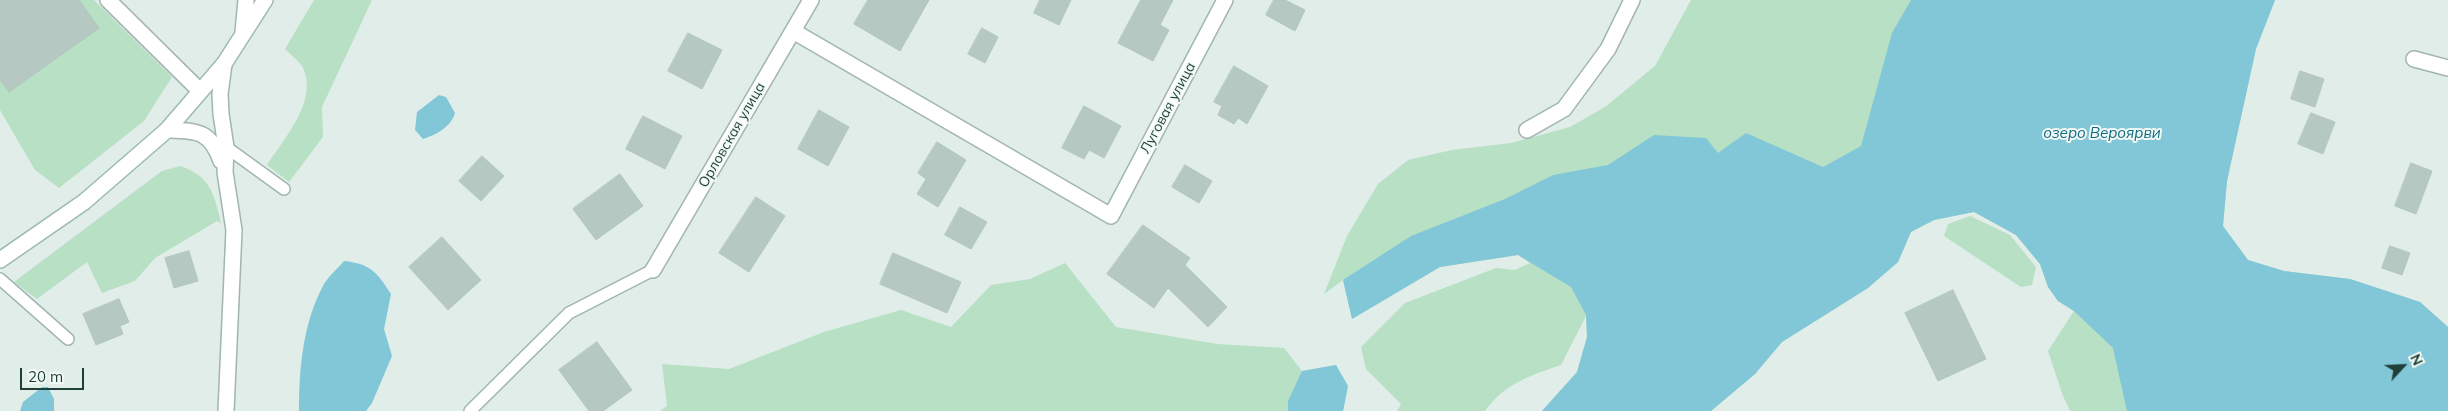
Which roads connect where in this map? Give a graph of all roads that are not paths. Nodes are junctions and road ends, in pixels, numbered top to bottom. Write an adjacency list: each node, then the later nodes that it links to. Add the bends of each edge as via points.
1 (108, 0): 12 (street)
2 (246, 0): 8 (street)
3 (265, 0): 8 (street)
4 (811, 0): 7 (street, Орловская улица)
5 (1226, 0): 7 (street, Луговая улица, via 1111,216)
6 (1632, 0): 14 (street, via 1608,49 1564,109)
7 (793, 31): 19 (street, Орловская улица)
8 (243, 33): 10 (street)
9 (2414, 59): 11 (street)
10 (224, 64): 12 (street); 15 (street, via 220,94)
11 (2448, 68)
12 (200, 91): 13 (street)
13 (167, 130): 16 (street, via 198,131 215,144); 18 (street, via 84,202)
14 (1527, 130)
15 (226, 147): 16 (street); 17 (lane)
16 (225, 172): 22 (street, via 234,230)
17 (284, 189)
18 (0, 260)
19 (653, 270): 23 (lane, via 569,313)
20 (0, 279): 21 (lane)
21 (68, 339)
22 (226, 411)
23 (470, 411)

